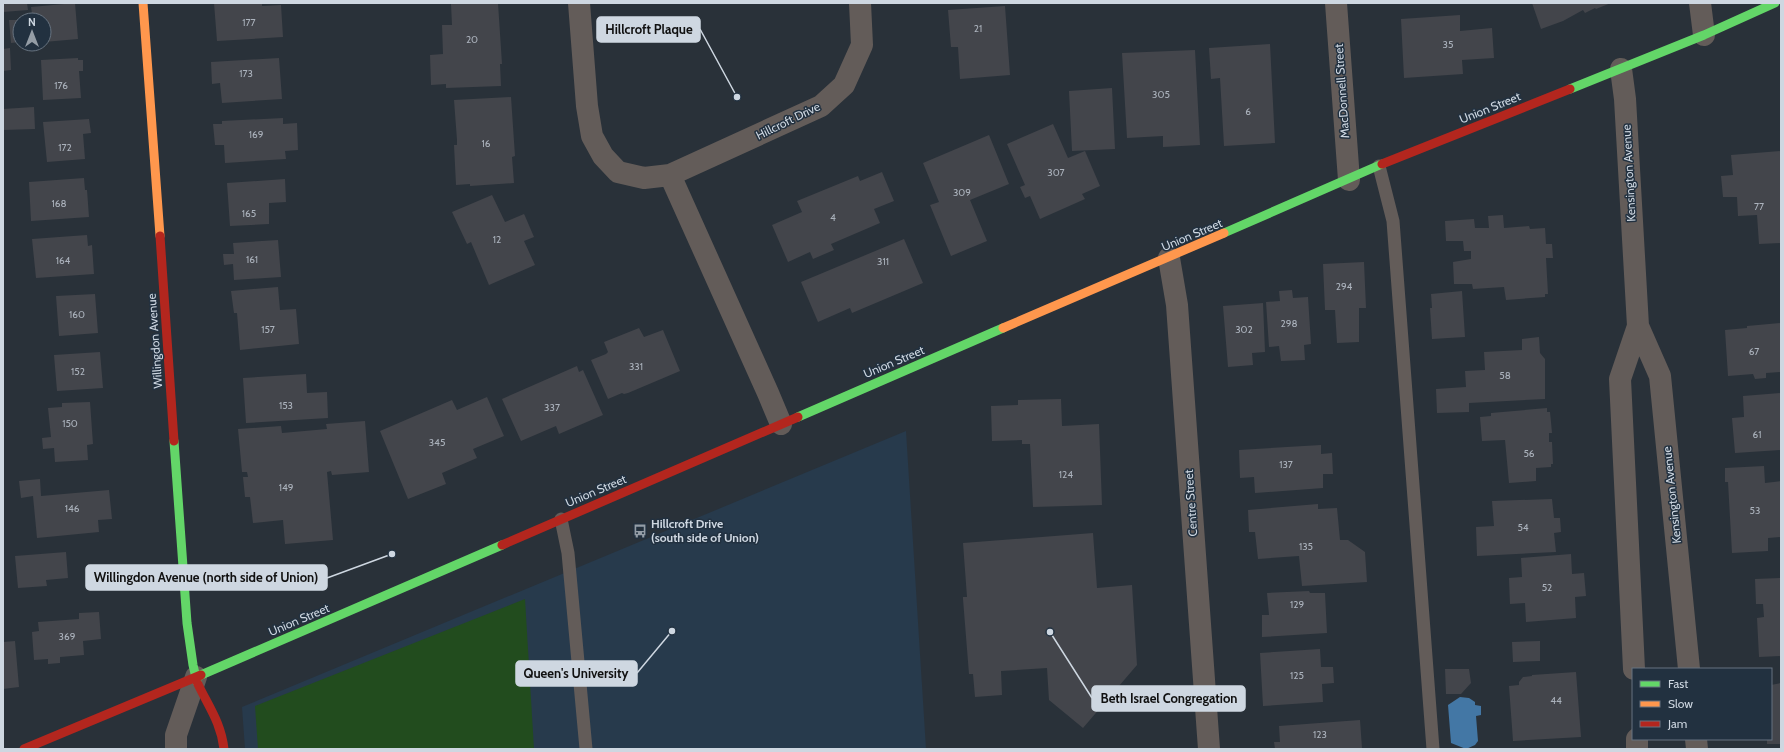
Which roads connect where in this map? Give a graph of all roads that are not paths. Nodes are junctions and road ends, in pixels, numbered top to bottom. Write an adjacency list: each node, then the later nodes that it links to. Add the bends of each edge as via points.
1 (143, 3): 18 (main road, Willingdon Avenue, via 187,623)
2 (579, 3): 10 (street, Hillcroft Drive, via 587,106 592,136 603,156 618,172 644,178)
3 (860, 3): 10 (street, Hillcroft Drive, via 862,45 844,85 821,106)
4 (1336, 3): 11 (street, MacDonnell Street)
5 (1700, 3): 7 (street)
6 (1775, 3): 7 (main road, Union Street)
7 (1704, 35): 8 (main road, Union Street)
8 (1621, 69): 9 (main road, Union Street); 13 (street, Kensington Avenue, via 1625,99)
9 (1379, 166): 11 (main road, Union Street); 24 (lane, via 1393,221)
10 (670, 175): 14 (street)
11 (1349, 180): 12 (main road, Union Street)
12 (1169, 258): 14 (main road, Union Street); 23 (street, Centre Street, via 1177,305)
13 (1638, 326): 16 (street, Kensington Avenue, via 1620,379); 17 (street, Kensington Avenue, via 1660,376)
14 (780, 424): 15 (main road, Union Street)
15 (561, 519): 18 (main road, Union Street); 22 (lane, via 568,553)
16 (1634, 668)
17 (1689, 668)
18 (196, 677): 19 (main road, Union Street); 20 (street, via 176,735); 21 (main road, Willingdon Avenue, via 217,717 224,737)
19 (24, 749)
20 (176, 749)
21 (224, 749)
22 (586, 749)
23 (1209, 749)
24 (1433, 749)

